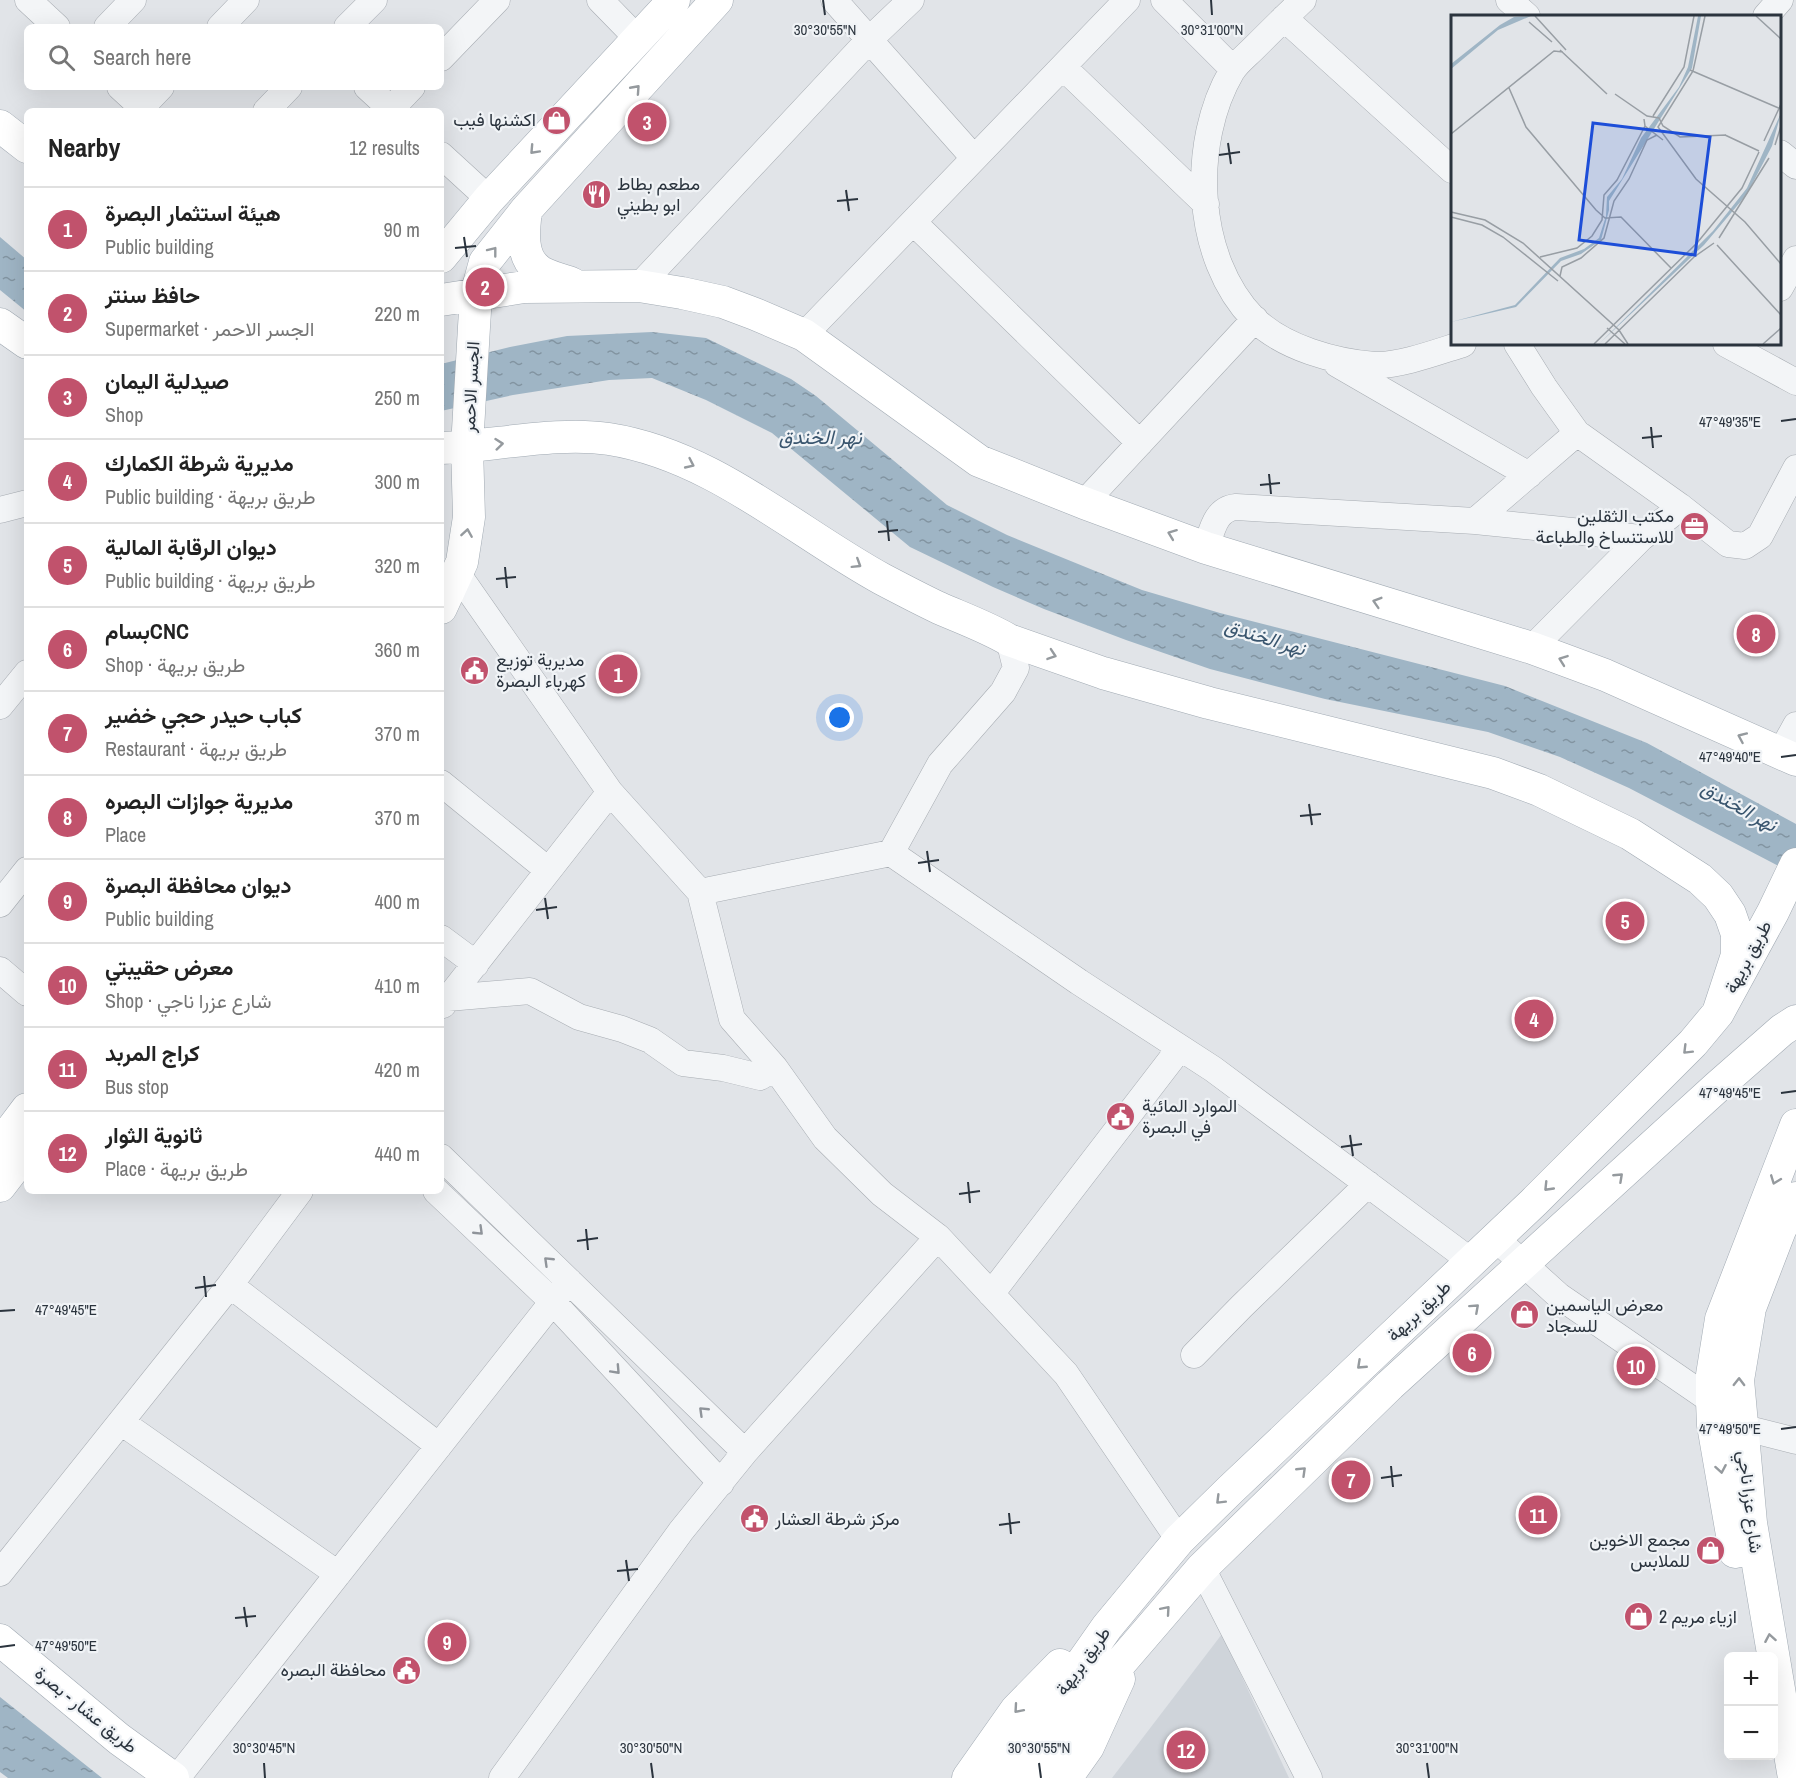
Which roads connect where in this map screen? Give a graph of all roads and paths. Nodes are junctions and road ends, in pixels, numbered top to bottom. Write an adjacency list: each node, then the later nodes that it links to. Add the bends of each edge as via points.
1 (28, 0): 17 (street)
2 (133, 0): 18 (street)
3 (246, 0): 19 (street)
4 (374, 0): 20 (street)
5 (497, 0): 23 (street)
6 (600, 0): 21 (street)
7 (674, 0): 21 (main road)
8 (717, 0): 45 (main road, الجسر الاحمر, one-way to 8)
9 (834, 0): 22 (street)
10 (911, 0): 22 (street)
11 (1127, 0): 24 (street)
12 (1164, 0): 25 (street)
13 (1303, 0): 16 (street)
14 (1780, 0): 15 (street)
15 (1767, 15)
16 (1284, 18): 25 (street); 42 (street)
17 (54, 24)
18 (110, 24)
19 (223, 24)
20 (350, 24)
21 (638, 39): 43 (main road, one-way to 43)
22 (869, 40): 40 (street); 50 (street)
23 (444, 54)
24 (1063, 67): 40 (street); 44 (street)
25 (1233, 69): 44 (street, via 1205,146)
26 (123, 90): 31 (street)
27 (159, 90): 32 (street)
28 (286, 90): 33 (street)
29 (370, 90): 34 (street)
30 (409, 90): 35 (street)
31 (140, 108)
32 (144, 108)
33 (269, 108)
34 (390, 108)
35 (394, 108)
36 (0, 126): 37 (main road)
37 (24, 145)
38 (1781, 155): 41 (street)
39 (444, 158): 43 (street)
40 (974, 158): 46 (street)
41 (1796, 166)
42 (1451, 169)
43 (489, 199): 47 (main road)
44 (1206, 204): 54 (street, via 1216,254 1235,292)
45 (526, 210): 51 (main road, via 525,250 536,268); 52 (main road, الجسر الاحمر, one-way to 45, via 485,262)
46 (913, 222): 56 (street); 64 (street)
47 (444, 253)
48 (1796, 259): 49 (street)
49 (1781, 285)
50 (639, 286): 51 (main road); 56 (main road, via 723,302)
51 (580, 287): 52 (main road, via 524,287)
52 (476, 295): 53 (main road); 65 (main road, الجسر الاحمر, via 469,412)
53 (444, 300)
54 (1255, 319): 61 (street, via 1287,342); 64 (street)
55 (0, 324): 57 (main road)
56 (804, 335): 68 (main road, via 980,462)
57 (24, 341)
58 (1460, 345): 61 (street, via 1378,365)
59 (1517, 345): 63 (street)
60 (1739, 346): 62 (street)
61 (1326, 358): 67 (street)
62 (1796, 382)
63 (1577, 433): 67 (street); 70 (street)
64 (1140, 443): 68 (street)
65 (454, 447): 75 (main road, الجسر الاحمر, one-way to 65, via 470,517); 77 (main road, one-way to 77, via 578,436 629,442 660,451 740,490 880,578)
66 (1796, 468): 70 (street, via 1760,536 1745,546 1728,544)
67 (1529, 475): 72 (street)
68 (1084, 503): 74 (main road, one-way to 68)
69 (24, 504): 71 (street)
70 (1681, 507): 73 (street)
71 (0, 510)
72 (1475, 521): 73 (street); 74 (street, via 1230,508 1219,514)
73 (1641, 538): 78 (street)
74 (1206, 548): 78 (main road, one-way to 74)
75 (457, 573): 76 (main road, الجسر الاحمر); 84 (street)
76 (444, 601)
77 (1009, 640): 85 (street, via 1016,668 1002,692 940,764); 96 (main road, one-way to 96, via 1103,673 1209,703 1493,773 1539,790 1630,834 1700,879 1730,914 1737,934 1737,956)
78 (1532, 648): 82 (main road, one-way to 78, via 1605,675)
79 (24, 677): 80 (street)
80 (0, 706)
81 (1796, 725): 82 (street)
82 (1788, 757)
83 (444, 785): 87 (street)
84 (610, 792): 87 (street); 89 (street)
85 (891, 853): 89 (street); 98 (street)
86 (1796, 864): 96 (main road, طريق بريهة)
87 (548, 870): 92 (street)
88 (24, 874): 90 (street)
89 (700, 892): 99 (street, via 732,1019)
90 (0, 904)
91 (444, 940): 92 (street)
92 (476, 964): 95 (street)
93 (0, 970): 94 (street)
94 (24, 990)
95 (445, 1003): 99 (street, via 530,991 579,1017 650,1040 683,1063 760,1077)
96 (1718, 1013): 111 (main road, طريق بريهة, one-way to 111, via 1693,1043)
97 (1796, 1021): 113 (main road, طريق بريهة, one-way to 97, via 1717,1087)
98 (1180, 1048): 104 (street); 116 (street)
99 (775, 1068): 110 (street, via 825,1138 882,1194)
100 (24, 1114): 102 (main road)
101 (1796, 1125): 119 (main road, شارع عزرا ناجي, one-way to 119, via 1721,1319)
102 (8, 1142): 105 (main road)
103 (444, 1160): 114 (street, one-way to 103)
104 (1368, 1185): 112 (street); 118 (street)
105 (0, 1186)
106 (298, 1194): 115 (street)
107 (439, 1194): 117 (street, one-way to 117)
108 (1796, 1198): 109 (main road, شارع عزرا ناجي)
109 (1788, 1233): 121 (main road, شارع عزرا ناجي, one-way to 109, via 1738,1380 1750,1308)
110 (938, 1236): 116 (street); 124 (street)
111 (1495, 1238): 112 (main road, طريق بريهة); 113 (street)
112 (1471, 1261): 126 (main road, طريق بريهة, one-way to 126)
113 (1523, 1265): 119 (street, via 1559,1296); 127 (main road, طريق بريهة, one-way to 113, via 1390,1385)
114 (569, 1281): 117 (street); 124 (street, one-way to 114)
115 (230, 1285): 120 (street); 123 (street)
116 (991, 1294): 126 (street, via 1066,1374)
117 (552, 1301): 123 (street); 125 (street, one-way to 125)
118 (1194, 1355)
119 (1712, 1401): 133 (main road, شارع عزرا ناجي, one-way to 133)
120 (121, 1422): 128 (street); 129 (street)
121 (1741, 1428): 122 (street); 144 (main road, شارع عزرا ناجي, one-way to 121, via 1751,1523)
122 (1796, 1441)
123 (439, 1446): 129 (street)
124 (745, 1452): 125 (street)
125 (721, 1483): 137 (street, via 681,1531)
126 (1179, 1540): 130 (main road, طريق بريهة)
127 (1202, 1568): 132 (main road, طريق بريهة, one-way to 127); 142 (street)
128 (0, 1573)
129 (338, 1574): 136 (street)
130 (1107, 1627): 134 (main road, طريق بريهة); 138 (main road, one-way to 138, via 1082,1643 1016,1710)
131 (0, 1640): 136 (main road, طريق عشار - بصرة, via 119,1739)
132 (1134, 1646): 134 (main road, طريق بريهة); 141 (main road, via 1088,1747)
133 (1751, 1652)
134 (1063, 1710): 139 (main road); 140 (main road)
135 (1770, 1760): 143 (main road)
136 (175, 1778)
137 (502, 1778)
138 (968, 1778)
139 (1001, 1778)
140 (1030, 1778)
141 (1066, 1778)
142 (1309, 1778)
143 (1773, 1778)
144 (1794, 1778)

